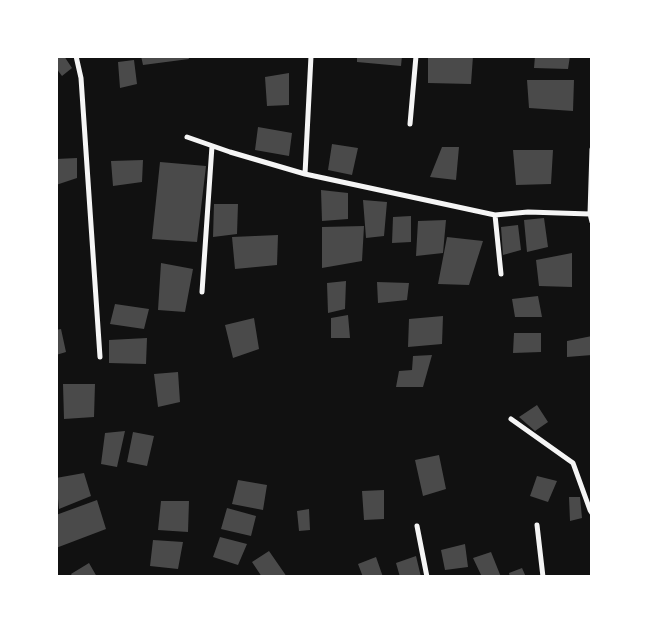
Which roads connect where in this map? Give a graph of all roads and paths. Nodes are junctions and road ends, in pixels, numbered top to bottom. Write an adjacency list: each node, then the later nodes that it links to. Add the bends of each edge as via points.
1 (76, 56): 14 (street)
2 (311, 56): 8 (street)
3 (416, 56): 4 (street)
4 (410, 124)
5 (187, 137): 6 (street)
6 (212, 146): 8 (street); 13 (street)
7 (592, 149): 9 (street)
8 (304, 174): 10 (street)
9 (590, 214): 10 (street, via 528,212); 11 (street)
10 (495, 215): 12 (street)
11 (592, 222)
12 (501, 274)
13 (202, 292)
14 (100, 357)
15 (511, 419): 16 (street, via 573,463)
16 (592, 513)
17 (536, 524): 20 (street)
18 (418, 526): 19 (street)
19 (427, 577)
20 (543, 577)

